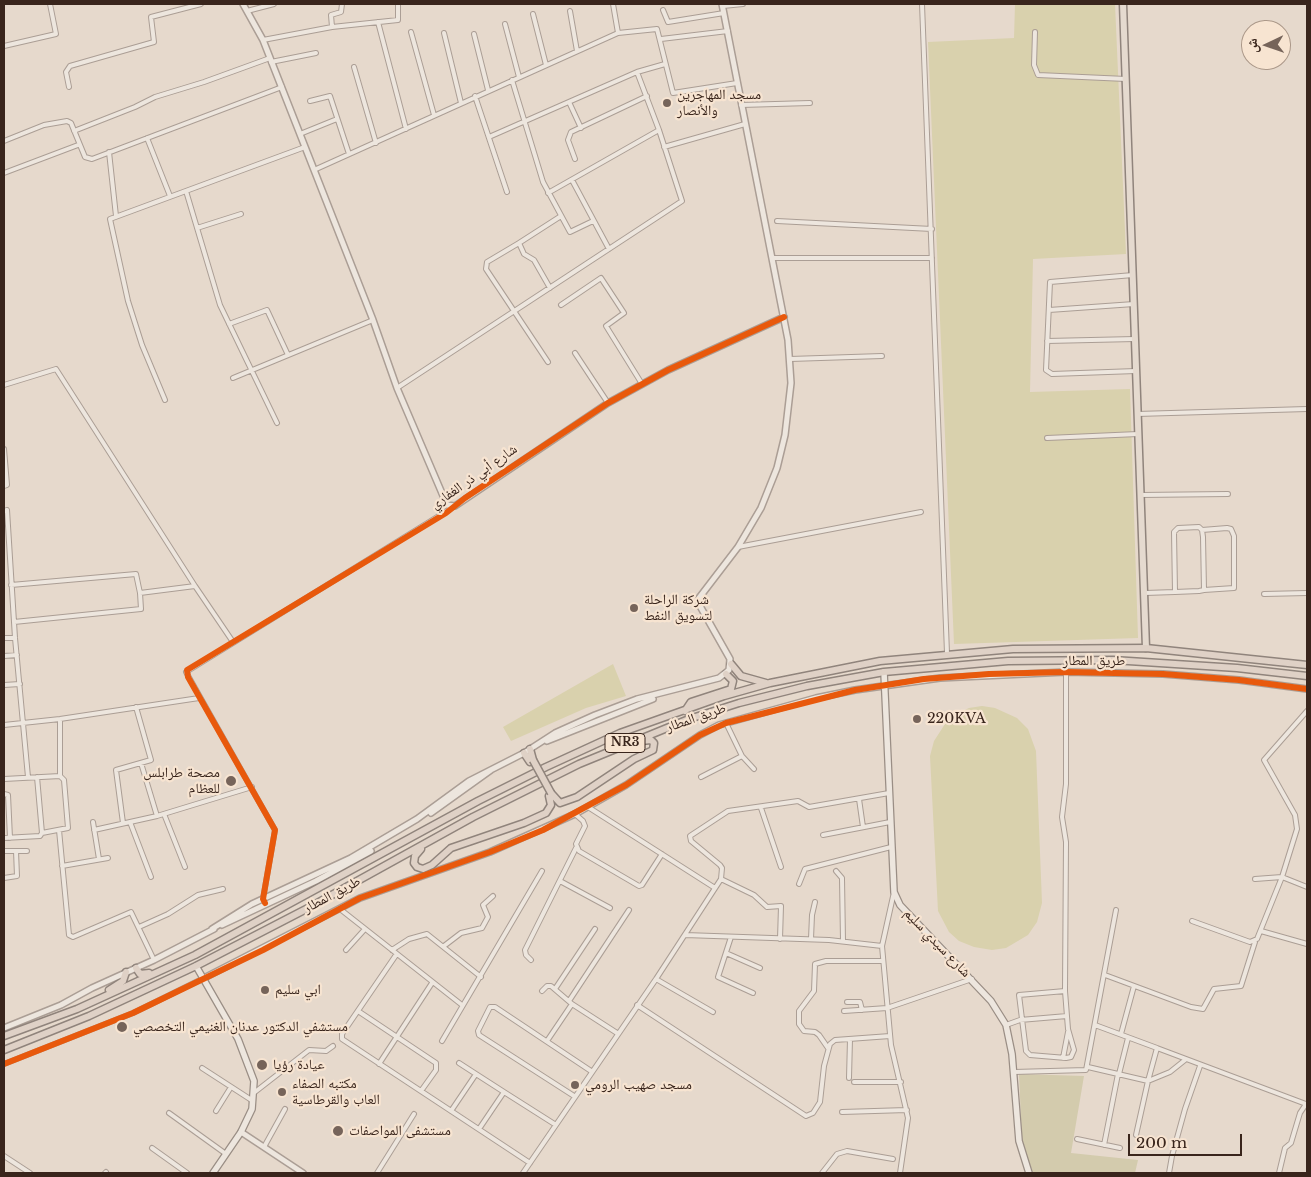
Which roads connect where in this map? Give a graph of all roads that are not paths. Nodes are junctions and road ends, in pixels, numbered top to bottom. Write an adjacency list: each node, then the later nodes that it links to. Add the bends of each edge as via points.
1 (50, 4): 28 (street, via 56,34)
2 (201, 4): 40 (street, via 151,16 153,43 70,66 66,72)
3 (243, 4): 13 (street)
4 (274, 4): 13 (street)
5 (342, 4): 19 (street, via 341,12 331,15)
6 (398, 4): 17 (street, via 398,20)
7 (613, 4): 24 (street)
8 (743, 4): 11 (street)
9 (922, 4): 82 (street)
10 (1123, 4): 37 (main road)
11 (723, 5): 15 (street)
12 (663, 10): 15 (street, via 668,22)
13 (247, 11): 27 (street)
14 (570, 11): 29 (street)
15 (724, 13): 20 (street)
16 (533, 14): 33 (street)
17 (378, 22): 19 (street); 55 (street)
18 (505, 24): 36 (street)
19 (332, 27): 27 (street)
20 (728, 31): 26 (street); 39 (street)
21 (411, 32): 50 (street)
22 (1035, 32): 37 (street, via 1034,65 1038,75)
23 (444, 33): 48 (street)
24 (618, 33): 26 (street, via 656,29); 29 (street)
25 (474, 34): 42 (street)
26 (661, 39): 32 (street)
27 (263, 40): 31 (street)
28 (4, 46)
29 (577, 52): 33 (street)
30 (316, 53): 31 (street)
31 (270, 60): 41 (street); 56 (street, via 154,97)
32 (665, 64): 35 (street); 39 (street, via 673,93)
33 (546, 65): 36 (street)
34 (354, 67): 62 (street)
35 (637, 72): 44 (street); 46 (street)
36 (519, 77): 38 (street)
37 (1126, 79): 87 (main road)
38 (512, 80): 42 (street); 52 (street)
39 (737, 84): 49 (street)
40 (69, 87)
41 (282, 87): 58 (street); 60 (street)
42 (488, 90): 43 (street)
43 (475, 96): 48 (street); 59 (street)
44 (647, 96): 54 (street); 57 (street)
45 (310, 101): 51 (street, via 330,96)
46 (569, 102): 52 (street); 54 (street)
47 (810, 102): 49 (street)
48 (461, 103): 50 (street)
49 (741, 105): 53 (street)
50 (434, 115): 55 (street)
51 (337, 119): 58 (street); 67 (street)
52 (524, 122): 59 (street); 74 (street)
53 (745, 124): 65 (street); 85 (street)
54 (580, 128): 68 (street, via 568,136)
55 (406, 129): 62 (street)
56 (74, 130): 61 (street, via 71,123 65,121 44,125); 63 (street)
57 (659, 130): 65 (street); 71 (street)
58 (300, 134): 64 (street)
59 (489, 137): 73 (street)
60 (147, 138): 66 (street); 75 (street)
61 (4, 141)
62 (376, 143): 67 (street)
63 (78, 145): 66 (street, via 89,159); 70 (street)
64 (305, 147): 69 (street); 72 (street)
65 (664, 147): 84 (street, via 682,201)
66 (109, 152): 77 (street)
67 (349, 154): 69 (street)
68 (575, 159)
69 (314, 170): 94 (street)
70 (4, 173)
71 (572, 180): 74 (street); 79 (street)
72 (186, 190): 75 (street); 81 (street)
73 (507, 192)
74 (548, 193): 78 (street)
75 (170, 196): 77 (street)
76 (241, 214): 81 (street)
77 (116, 216): 109 (street, via 110,222 128,301)
78 (561, 216): 79 (street, via 572,233); 83 (street)
79 (593, 221): 84 (street)
80 (777, 221): 82 (street)
81 (196, 228): 95 (street)
82 (932, 229): 86 (street)
83 (519, 243): 88 (street, via 524,254 534,260); 92 (street, via 486,265)
84 (609, 249): 88 (street)
85 (772, 258): 86 (street); 93 (street)
86 (932, 258): 141 (street)
87 (1132, 275): 89 (main road); 91 (street, via 1050,282)
88 (550, 288): 92 (street)
89 (1134, 304): 91 (street); 96 (main road)
90 (560, 305): 106 (street, via 601,278 624,313 606,326)
91 (1049, 310): 97 (street)
92 (514, 313): 102 (street); 108 (street)
93 (784, 317): 101 (street); 106 (street, شارع أبي ذر الغفاري)
94 (373, 320): 99 (street); 108 (street)
95 (229, 324): 99 (street, via 266,310); 103 (street)
96 (1135, 338): 97 (street); 104 (main road)
97 (1047, 341): 104 (street, via 1046,370 1049,373)
98 (575, 353): 110 (street)
99 (288, 355): 103 (street)
100 (882, 356): 101 (street)
101 (790, 359): 125 (street, via 791,393 777,468 761,508)
102 (548, 362)
103 (250, 370): 105 (street); 113 (street)
104 (1136, 371): 112 (main road)
105 (233, 378)
106 (642, 384): 110 (street, شارع أبي ذر الغفاري)
107 (4, 385): 129 (street, via 56,369)
108 (397, 388): 120 (street, via 445,503)
109 (165, 400)
110 (608, 403): 120 (street, شارع أبي ذر الغفاري)
111 (1307, 409): 112 (street)
112 (1137, 414): 114 (main road)
113 (277, 422)
114 (1138, 434): 115 (street); 119 (main road)
115 (1047, 438)
116 (4, 449): 117 (street, via 7,485)
117 (4, 486)
118 (1228, 494): 119 (street)
119 (1140, 495): 133 (main road)
120 (454, 506): 139 (street, شارع أبي ذر الغفاري)
121 (4, 510): 124 (street, via 7,510)
122 (921, 512): 125 (street)
123 (1202, 530): 130 (street); 130 (street, via 1227,528 1234,536 1234,588); 131 (street, via 1198,527 1178,528 1174,532)
124 (6, 542): 127 (street)
125 (738, 547): 144 (street, via 699,598 700,606)
126 (4, 571): 127 (street)
127 (10, 571): 128 (street)
128 (11, 585): 132 (street, via 136,574); 136 (street)
129 (196, 586): 132 (street); 139 (street)
130 (1204, 590): 131 (street)
131 (1176, 592): 133 (street)
132 (140, 593): 136 (street, via 141,609)
133 (1145, 593): 140 (main road)
134 (1307, 593): 135 (street)
135 (1264, 594)
136 (14, 622): 138 (street)
137 (4, 638): 138 (street)
138 (15, 638): 142 (street)
139 (233, 642): 155 (street, شارع أبي ذر الغفاري, via 186,672)
140 (1146, 648): 141 (highway, طريق المطار / NR3, via 1013,648); 145 (highway, طريق المطار / NR3)
141 (947, 653): 150 (highway, طريق المطار / NR3, via 871,662)
142 (17, 655): 143 (street); 151 (street)
143 (4, 656)
144 (731, 664): 148 (street); 150 (highway, via 741,676)
145 (1307, 665)
146 (884, 672): 149 (highway, طريق المطار / NR3, via 1008,661 1113,660); 153 (main road, شارع سيدي سليم); 168 (highway, طريق المطار / NR3, via 739,703 689,719)
147 (1066, 672): 153 (street, via 958,676); 154 (street, via 1209,678); 264 (street, via 1066,784 1062,817 1066,842)
148 (726, 674): 157 (highway, via 733,681 731,689 691,702); 163 (street, via 597,719)
149 (1307, 676)
150 (770, 683): 157 (highway, طريق المطار / NR3)
151 (20, 684): 152 (street); 161 (street)
152 (4, 685)
153 (884, 685): 160 (street, via 816,698); 176 (main road, شارع سيدي سليم)
154 (1307, 689)
155 (200, 698): 156 (street); 175 (street)
156 (136, 707): 159 (street); 167 (street, via 151,760)
157 (686, 711): 253 (highway, طريق المطار / NR3, via 620,734 546,767)
158 (1307, 711): 212 (street, via 1264,760 1278,780 1297,822 1294,844)
159 (60, 719): 161 (street); 170 (street)
160 (726, 723): 165 (street); 180 (street, via 700,735)
161 (23, 724): 162 (street); 171 (street)
162 (4, 725)
163 (530, 750): 164 (street); 166 (highway)
164 (524, 754): 166 (highway); 223 (street, via 469,781 418,820 351,858)
165 (742, 756): 169 (street); 173 (street)
166 (532, 761): 178 (highway, bridge)
167 (142, 763): 184 (street); 188 (street, via 116,770)
168 (579, 764): 178 (highway, via 644,740 654,743 649,753 634,759 570,801 558,802); 196 (highway, طريق المطار / NR3)
169 (754, 769)
170 (60, 776): 172 (street); 190 (street, via 64,780 69,826)
171 (28, 777): 172 (street); 174 (street)
172 (37, 777): 192 (street)
173 (701, 777)
174 (4, 779)
175 (252, 787): 182 (street); 223 (street, via 275,835)
176 (888, 793): 179 (street); 187 (main road, شارع سيدي سليم)
177 (4, 794): 195 (street, via 8,795)
178 (550, 794): 208 (highway, via 551,805 546,813 451,848)
179 (859, 799): 181 (street, via 809,807 798,801); 189 (street)
180 (588, 807): 183 (street); 202 (street)
181 (761, 808): 207 (street); 214 (street, via 725,812 689,838 720,865)
182 (164, 814): 184 (street); 206 (street)
183 (575, 814): 198 (street, via 585,826); 208 (street, via 514,843)
184 (156, 816): 186 (street)
185 (93, 822): 191 (street)
186 (130, 822): 188 (street); 211 (street)
187 (890, 822): 189 (street); 197 (main road, شارع سيدي سليم)
188 (123, 824): 191 (street)
189 (863, 827): 193 (street)
190 (59, 830): 192 (street); 205 (street)
191 (94, 830): 204 (street)
192 (42, 832): 195 (street, via 40,836)
193 (824, 835)
194 (4, 838): 195 (street)
195 (10, 838)
196 (428, 843): 208 (highway, via 415,856 414,863 420,869); 250 (highway, طريق المطار / NR3)
197 (891, 847): 217 (street, via 805,870); 221 (main road, شارع سيدي سليم)
198 (576, 848): 202 (street, via 640,886); 216 (street)
199 (4, 851): 200 (street)
200 (16, 851): 201 (street); 213 (street, via 17,876)
201 (28, 851)
202 (662, 854): 219 (street)
203 (108, 858): 204 (street)
204 (99, 859): 205 (street)
205 (62, 866): 230 (street, via 71,937 129,912 133,913)
206 (185, 867)
207 (781, 867)
208 (433, 868): 226 (street)
209 (836, 871): 238 (street, via 842,878)
210 (542, 872): 256 (street)
211 (151, 877)
212 (1282, 877): 215 (street); 218 (street); 233 (street)
213 (4, 878)
214 (721, 878): 219 (street); 236 (street, via 754,895 767,907 781,906)
215 (1255, 878)
216 (560, 881): 225 (street); 248 (street, via 525,950)
217 (799, 884)
218 (1307, 887)
219 (715, 888): 234 (street)
220 (223, 889): 230 (street, via 198,896)
221 (894, 892): 242 (street); 259 (main road, شارع سيدي سليم, via 900,905)
222 (493, 896): 241 (street, via 483,905 488,917 482,928 461,932)
223 (264, 901): 247 (street)
224 (815, 902): 237 (street)
225 (610, 908)
226 (340, 909): 231 (street); 257 (street)
227 (629, 910): 266 (street)
228 (1116, 910): 255 (street)
229 (1192, 921): 239 (street)
230 (139, 927): 247 (street)
231 (365, 929): 243 (street); 244 (street)
232 (595, 929): 262 (street)
233 (1261, 931): 239 (street); 240 (street)
234 (684, 935): 235 (street); 258 (street)
235 (731, 937): 236 (street); 245 (street)
236 (780, 939): 237 (street)
237 (812, 939): 238 (street)
238 (843, 941): 242 (street)
239 (1255, 942): 261 (street, via 1241,986 1214,989 1203,1009)
240 (1307, 944)
241 (444, 946): 244 (street, via 427,934 409,939); 256 (street)
242 (882, 946): 249 (street)
243 (346, 950)
244 (392, 950): 246 (street)
245 (726, 953): 252 (street); 265 (street, via 718,978)
246 (396, 955): 260 (street); 273 (street)
247 (154, 960): 251 (street)
248 (531, 960)
249 (883, 961): 271 (street); 292 (street, via 816,964 814,991 800,1011 799,1024 804,1031 818,1034)
250 (196, 966): 257 (main road); 294 (highway, طريق المطار / NR3, via 89,1016)
251 (136, 968): 253 (highway, via 142,974); 254 (street)
252 (760, 968)
253 (163, 969): 268 (highway, طريق المطار / NR3)
254 (126, 972): 268 (highway, via 121,983); 280 (street, via 61,1006)
255 (1105, 975): 261 (street); 279 (street)
256 (481, 977): 269 (street)
257 (204, 978): 298 (street, via 133,1013); 313 (main road, via 246,1056)
258 (656, 979): 270 (street); 275 (street)
259 (972, 980): 271 (street); 278 (main road, شارع سيدي سليم)
260 (432, 983): 269 (street); 286 (street)
261 (1134, 986): 283 (street)
262 (555, 989): 263 (street, via 548,986); 266 (street)
263 (542, 991)
264 (1065, 991): 276 (street); 277 (street, via 1020,994)
265 (753, 994)
266 (570, 1002): 282 (street); 290 (street)
267 (847, 1002): 272 (street, via 860,1002)
268 (88, 1004): 284 (highway, طريق المطار / NR3)
269 (462, 1005): 289 (street)
270 (636, 1005): 282 (street); 292 (street, via 806,1116 813,1113 820,1102)
271 (887, 1008): 272 (street); 285 (street)
272 (862, 1010): 274 (street)
273 (358, 1011): 286 (street); 299 (street, via 342,1039)
274 (844, 1011)
275 (712, 1012)
276 (1067, 1016): 277 (street); 281 (street)
277 (1020, 1020): 278 (street); 295 (street, via 1027,1054)
278 (1006, 1025): 304 (main road, شارع سيدي سليم)
279 (1096, 1025): 283 (street); 301 (street)
280 (4, 1028)
281 (1068, 1029): 295 (street); 295 (street, via 1073,1055)
282 (617, 1033): 303 (street)
283 (1121, 1034): 287 (street)
284 (4, 1036)
285 (890, 1036): 288 (street); 310 (street)
286 (396, 1037): 299 (street); 312 (street, via 436,1063 436,1070)
287 (1128, 1038): 293 (street); 306 (street)
288 (850, 1039): 292 (street, via 835,1040); 307 (street)
289 (442, 1041)
290 (547, 1041): 303 (street); 315 (street, via 491,1006 478,1030 481,1036)
291 (333, 1046): 313 (street, via 326,1051 309,1050)
292 (828, 1048)
293 (1157, 1048): 296 (street); 308 (street)
294 (4, 1050)
295 (1063, 1058)
296 (1185, 1060): 300 (street); 308 (street, via 1170,1072)
297 (459, 1063): 305 (street)
298 (4, 1064)
299 (379, 1064): 312 (street)
300 (1200, 1066): 317 (street); 347 (street)
301 (1088, 1067): 304 (street, via 1084,1071); 306 (street)
302 (202, 1068): 311 (street)
303 (591, 1071): 315 (street)
304 (1014, 1072): 346 (main road, شارع سيدي سليم, via 1019,1141)
305 (476, 1074): 314 (street); 321 (street)
306 (1119, 1074): 308 (street); 330 (street)
307 (849, 1078)
308 (1148, 1081): 328 (street)
309 (854, 1082): 310 (street)
310 (901, 1082): 319 (street)
311 (231, 1087): 316 (street); 320 (street)
312 (421, 1091): 321 (street)
313 (255, 1092): 316 (main road)
314 (504, 1092): 325 (street); 326 (street)
315 (574, 1096): 325 (street)
316 (253, 1101): 327 (main road)
317 (1307, 1104): 348 (street, via 1300,1113 1291,1143 1285,1148)
318 (285, 1109): 331 (street)
319 (907, 1110): 322 (street); 345 (street)
320 (216, 1111)
321 (451, 1111): 326 (street)
322 (842, 1112)
323 (168, 1113): 334 (street)
324 (414, 1114): 342 (street)
325 (556, 1125): 337 (street)
326 (479, 1129): 337 (street)
327 (241, 1132): 331 (street); 334 (main road)
328 (1136, 1135)
329 (1077, 1139): 330 (street)
330 (1104, 1144): 333 (street)
331 (264, 1147): 341 (street)
332 (152, 1148): 339 (street)
333 (1120, 1148)
334 (226, 1154): 340 (main road)
335 (4, 1156): 338 (street)
336 (893, 1159): 344 (street, via 847,1151 837,1154)
337 (530, 1163): 343 (street)
338 (30, 1173)
339 (187, 1173)
340 (213, 1173)
341 (303, 1173)
342 (377, 1173)
343 (523, 1173)
344 (822, 1173)
345 (900, 1173)
346 (1029, 1173)
347 (1169, 1173)
348 (1279, 1173)

